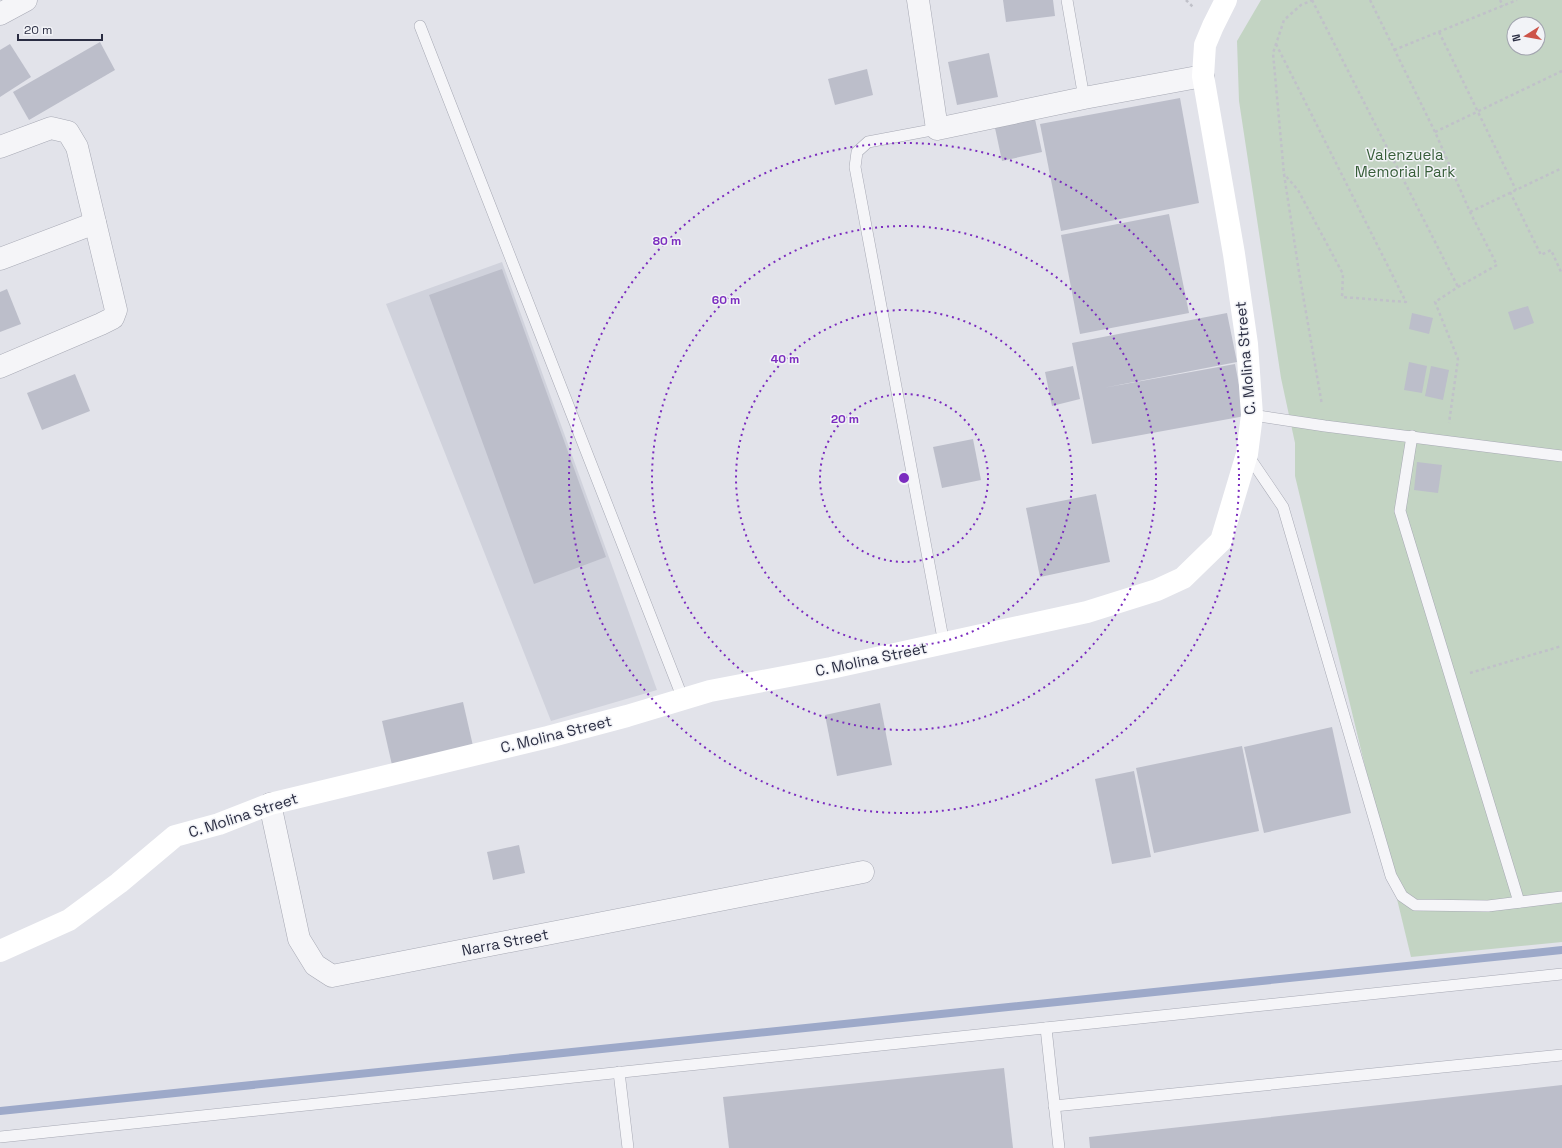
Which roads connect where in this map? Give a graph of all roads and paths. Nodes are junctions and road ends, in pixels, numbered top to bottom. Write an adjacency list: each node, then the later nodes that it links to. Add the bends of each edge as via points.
1 (26, 0): 10 (street)
2 (918, 0): 19 (street)
3 (1067, 0): 17 (lane)
4 (1226, 0): 16 (street, C. Molina Street, via 1205,46)
5 (1312, 0): 13 (path, via 1301,5 1284,20); 30 (path)
6 (1370, 0): 14 (path)
7 (1500, 0): 9 (path)
8 (1517, 0): 9 (path)
9 (1503, 6): 12 (path)
10 (0, 14)
11 (420, 26): 41 (lane)
12 (1439, 32): 14 (path); 18 (path)
13 (1276, 44): 23 (path, via 1273,53); 23 (path, via 1406,302 1342,297 1343,274 1298,190)
14 (1394, 50): 20 (path)
15 (1562, 71): 18 (path)
16 (1203, 76): 17 (street); 32 (street, C. Molina Street, via 1234,254 1247,344)
17 (1084, 98): 19 (street)
18 (1478, 111): 20 (path); 24 (path)
19 (937, 129): 38 (lane, via 868,142 857,152 855,167)
20 (1435, 132): 26 (path)
21 (0, 147): 27 (street, via 51,128 68,132 76,147)
22 (1562, 168): 24 (path)
23 (1284, 174): 33 (path)
24 (1516, 190): 25 (path)
25 (1510, 192): 26 (path); 29 (path, via 1541,255 1551,250)
26 (1470, 212): 30 (path, via 1497,265)
27 (95, 223): 28 (street); 31 (street, via 116,310 113,318)
28 (0, 258)
29 (1562, 274)
30 (1458, 287): 35 (path, via 1435,302 1458,359)
31 (0, 367)
32 (1252, 414): 33 (lane); 36 (street, C. Molina Street)
33 (1325, 426): 34 (lane)
34 (1412, 436): 35 (lane); 40 (lane, via 1400,511)
35 (1447, 441): 37 (lane)
36 (1247, 454): 38 (street, C. Molina Street, via 1221,541 1184,578 1142,595 1087,612); 45 (lane, via 1283,507 1391,876 1402,896 1415,905 1488,906)
37 (1562, 456)
38 (944, 644): 41 (street, C. Molina Street, via 710,691)
39 (1562, 646): 40 (path)
40 (1451, 679): 45 (lane)
41 (683, 699): 42 (street, C. Molina Street, via 556,735)
42 (270, 804): 43 (street, Narra Street, via 300,939 315,965 332,976); 46 (street, C. Molina Street, via 218,824 176,836 69,920)
43 (863, 872)
44 (1562, 897): 45 (lane)
45 (1519, 902)
46 (0, 951)
47 (1562, 974): 48 (lane)
48 (1046, 1028): 50 (lane); 51 (lane)
49 (1562, 1055): 51 (lane)
50 (619, 1072): 52 (lane); 53 (lane)
51 (1054, 1106): 54 (lane)
52 (0, 1137)
53 (628, 1148)
54 (1059, 1148)

